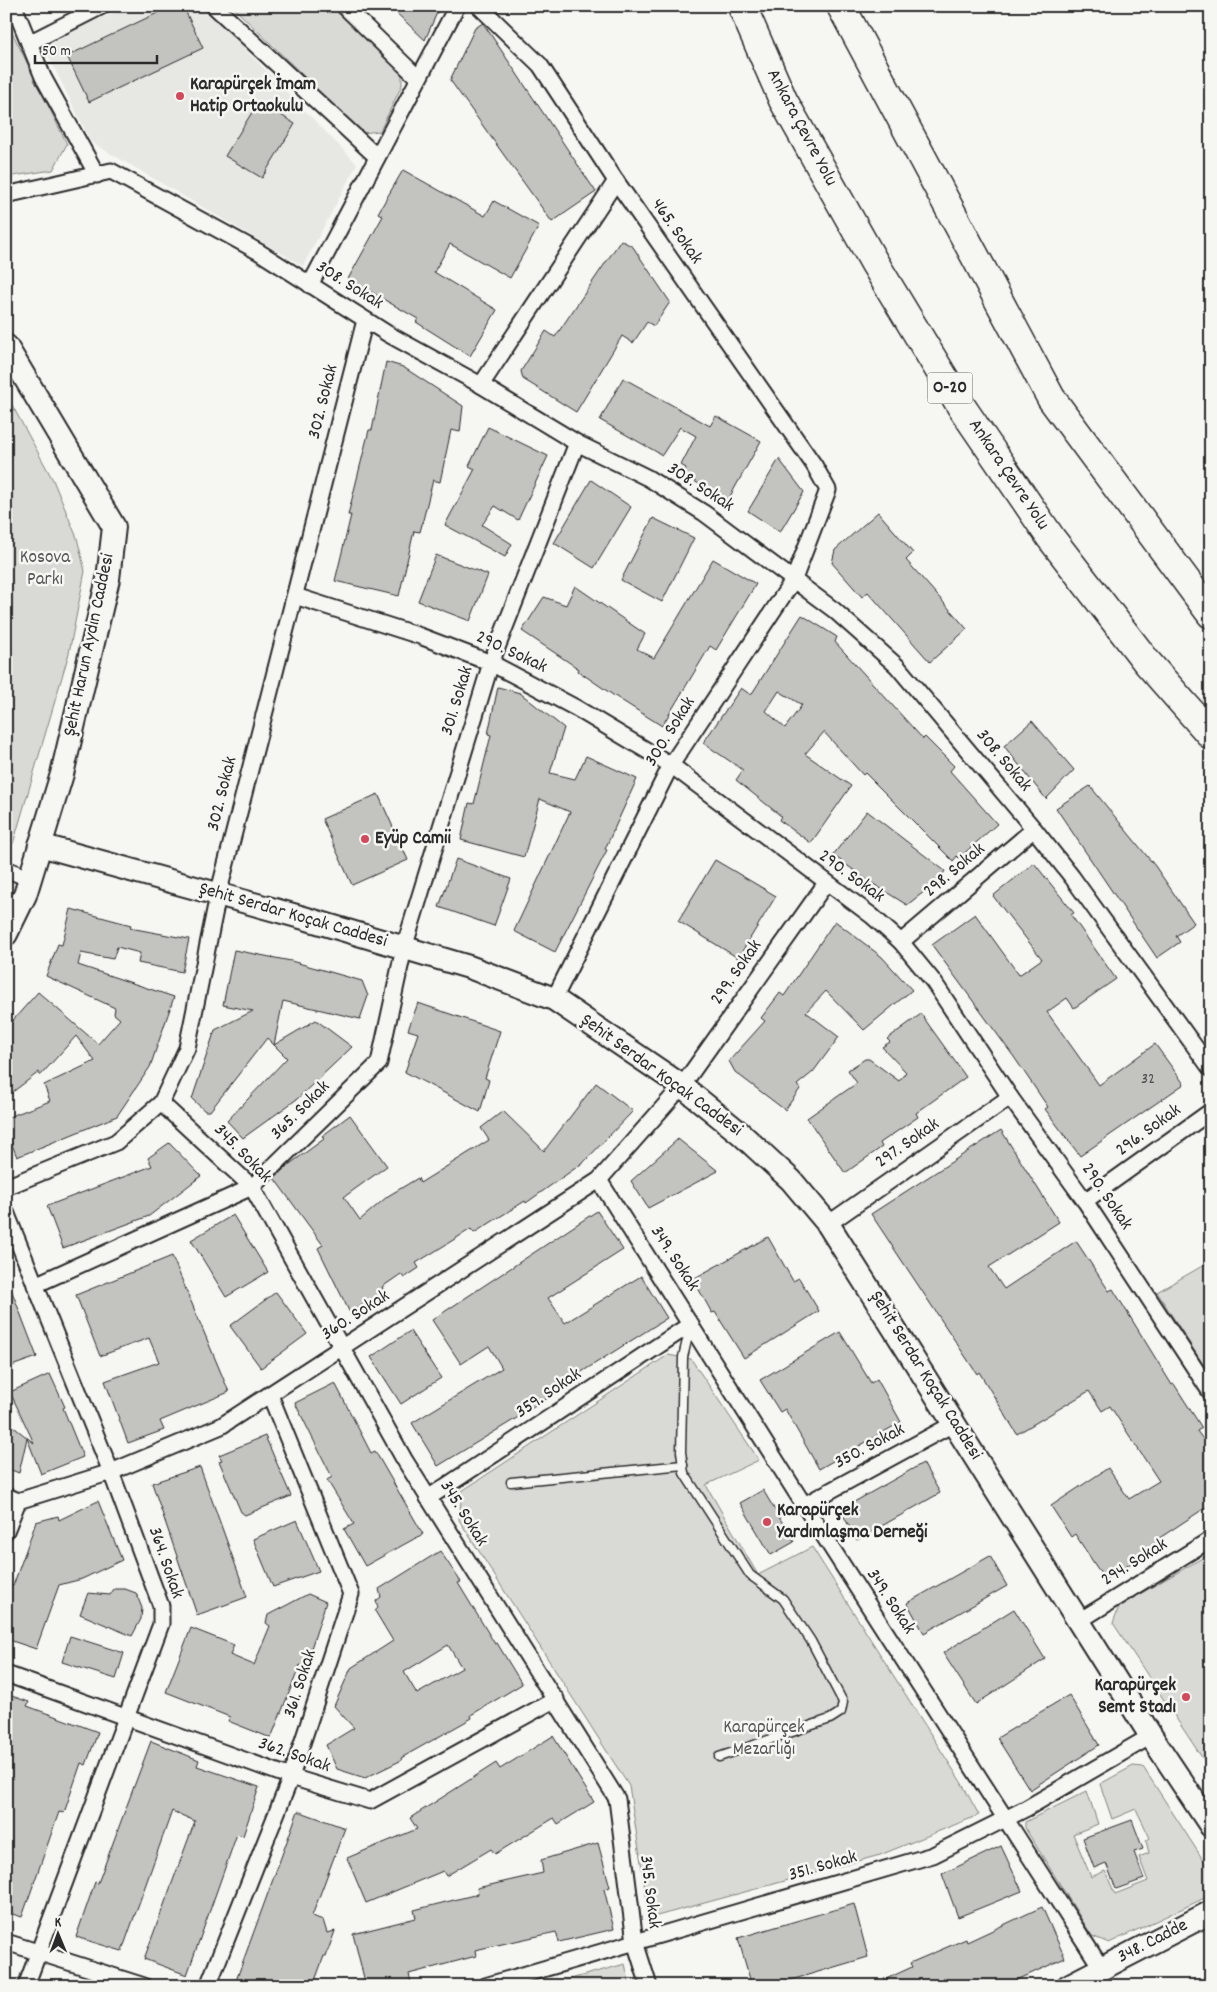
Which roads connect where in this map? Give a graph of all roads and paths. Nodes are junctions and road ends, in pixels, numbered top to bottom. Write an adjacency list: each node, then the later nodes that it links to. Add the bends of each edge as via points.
1 (14, 6): 9 (street)
2 (102, 6): 9 (street)
3 (214, 6): 11 (street)
4 (344, 6): 10 (street)
5 (457, 6): 10 (street)
6 (479, 6): 13 (street, 465. Sokak, via 540,65)
7 (742, 6): 25 (highway, Ankara Çevre Yolu / O-20, via 783,100 874,262 961,406 1051,538 1146,661)
8 (842, 6): 23 (highway, via 1051,398)
9 (29, 43): 12 (street, via 43,77)
10 (418, 78): 11 (street)
11 (377, 157): 15 (street)
12 (97, 175): 14 (street, 308. Sokak); 15 (street, 308. Sokak, via 111,171 259,252)
13 (616, 181): 18 (street); 20 (street, 465. Sokak, via 814,465)
14 (6, 195)
15 (310, 285): 16 (street, 308. Sokak)
16 (365, 320): 18 (street, 308. Sokak); 22 (street, 302. Sokak)
17 (6, 346): 28 (street, Şehit Harun Aydın Caddesi, via 114,527 104,597 62,774)
18 (481, 386): 19 (street, 308. Sokak)
19 (577, 443): 21 (street, 308. Sokak, via 648,478 704,513); 24 (street, 301. Sokak)
20 (828, 490): 21 (street, 300. Sokak)
21 (794, 578): 26 (street, 300. Sokak); 27 (street, 308. Sokak, via 897,666)
22 (295, 596): 24 (street, 290. Sokak, via 420,636); 32 (street, 302. Sokak)
23 (1211, 614)
24 (491, 663): 26 (street, 290. Sokak, via 576,708); 35 (street, 301. Sokak)
25 (1211, 735)
26 (671, 765): 31 (street, 290. Sokak); 36 (street, 300. Sokak)
27 (1034, 829): 34 (street, 298. Sokak); 37 (street, 308. Sokak)
28 (40, 845): 30 (street, Şehit Harun Aydın Caddesi); 32 (street, Şehit Serdar Koçak Caddesi)
29 (6, 869): 30 (street)
30 (30, 879): 33 (street, Şehit Harun Aydın Caddesi)
31 (826, 883): 34 (street, 290. Sokak, via 872,916); 38 (street, 299. Sokak)
32 (218, 895): 35 (street, Şehit Serdar Koçak Caddesi); 40 (street, 302. Sokak, via 187,1048)
33 (6, 934)
34 (901, 942): 39 (street, 290. Sokak, via 933,981)
35 (404, 948): 36 (street, Şehit Serdar Koçak Caddesi, via 469,967); 44 (street, 365. Sokak, via 378,1062)
36 (554, 999): 38 (street, Şehit Serdar Koçak Caddesi)
37 (1211, 1069)
38 (682, 1086): 42 (street, 360. Sokak); 47 (street, Şehit Serdar Koçak Caddesi, via 771,1159)
39 (1010, 1097): 45 (street, 290. Sokak); 47 (street, 297. Sokak)
40 (161, 1103): 43 (street, 302. Sokak, via 116,1142); 44 (street, 345. Sokak)
41 (1211, 1111): 45 (street, 296. Sokak)
42 (599, 1180): 49 (street, 349. Sokak); 50 (street, 360. Sokak)
43 (6, 1187)
44 (252, 1188): 48 (street, 365. Sokak); 50 (street, 345. Sokak)
45 (1086, 1201): 51 (street, 290. Sokak)
46 (6, 1212): 48 (street, 364. Sokak)
47 (828, 1224): 53 (street, Şehit Serdar Koçak Caddesi)
48 (36, 1285): 55 (street, 364. Sokak)
49 (691, 1324): 54 (lane, via 683,1357); 58 (street, 359. Sokak); 59 (street, 349. Sokak)
50 (343, 1349): 52 (street, 360. Sokak); 58 (street, 345. Sokak)
51 (1211, 1393)
52 (270, 1395): 55 (street, 360. Sokak, via 221,1426); 68 (street, 361. Sokak, via 352,1594)
53 (955, 1424): 59 (street, 350. Sokak); 62 (street, Şehit Serdar Koçak Caddesi)
54 (683, 1466): 56 (lane); 67 (lane, via 684,1473 750,1575 783,1599 811,1641 843,1702 841,1712 830,1719)
55 (111, 1472): 57 (street, 360. Sokak); 65 (street, 364. Sokak, via 161,1606 160,1624)
56 (511, 1482)
57 (12, 1498): 60 (street)
58 (428, 1498): 64 (street, 345. Sokak)
59 (804, 1505): 69 (street, 349. Sokak)
60 (6, 1531)
61 (1211, 1539): 62 (street, 294. Sokak)
62 (1079, 1621): 66 (street, Şehit Serdar Koçak Caddesi)
63 (6, 1674): 65 (street, 362. Sokak)
64 (556, 1698): 68 (street, 362. Sokak, via 370,1802); 73 (street, 345. Sokak, via 617,1799)
65 (126, 1717): 68 (street, 362. Sokak); 74 (street, 364. Sokak)
66 (1151, 1736): 69 (street, 351. Sokak); 70 (street, Şehit Serdar Koçak Caddesi)
67 (718, 1757)
68 (291, 1777): 78 (street, 361. Sokak)
69 (1005, 1819): 73 (street, 351. Sokak, via 933,1855); 75 (street, 349. Sokak)
70 (1211, 1826)
71 (1211, 1912): 75 (street, 348. Cadde)
72 (6, 1942): 74 (street)
73 (636, 1942): 79 (street, 351. Sokak); 80 (street, 345. Sokak)
74 (39, 1952): 76 (street, 364. Sokak); 77 (street)
75 (1102, 1968): 81 (street, 348. Cadde)
76 (26, 1986)
77 (144, 1986)
78 (208, 1986)
79 (485, 1986)
80 (648, 1986)
81 (1068, 1986)

